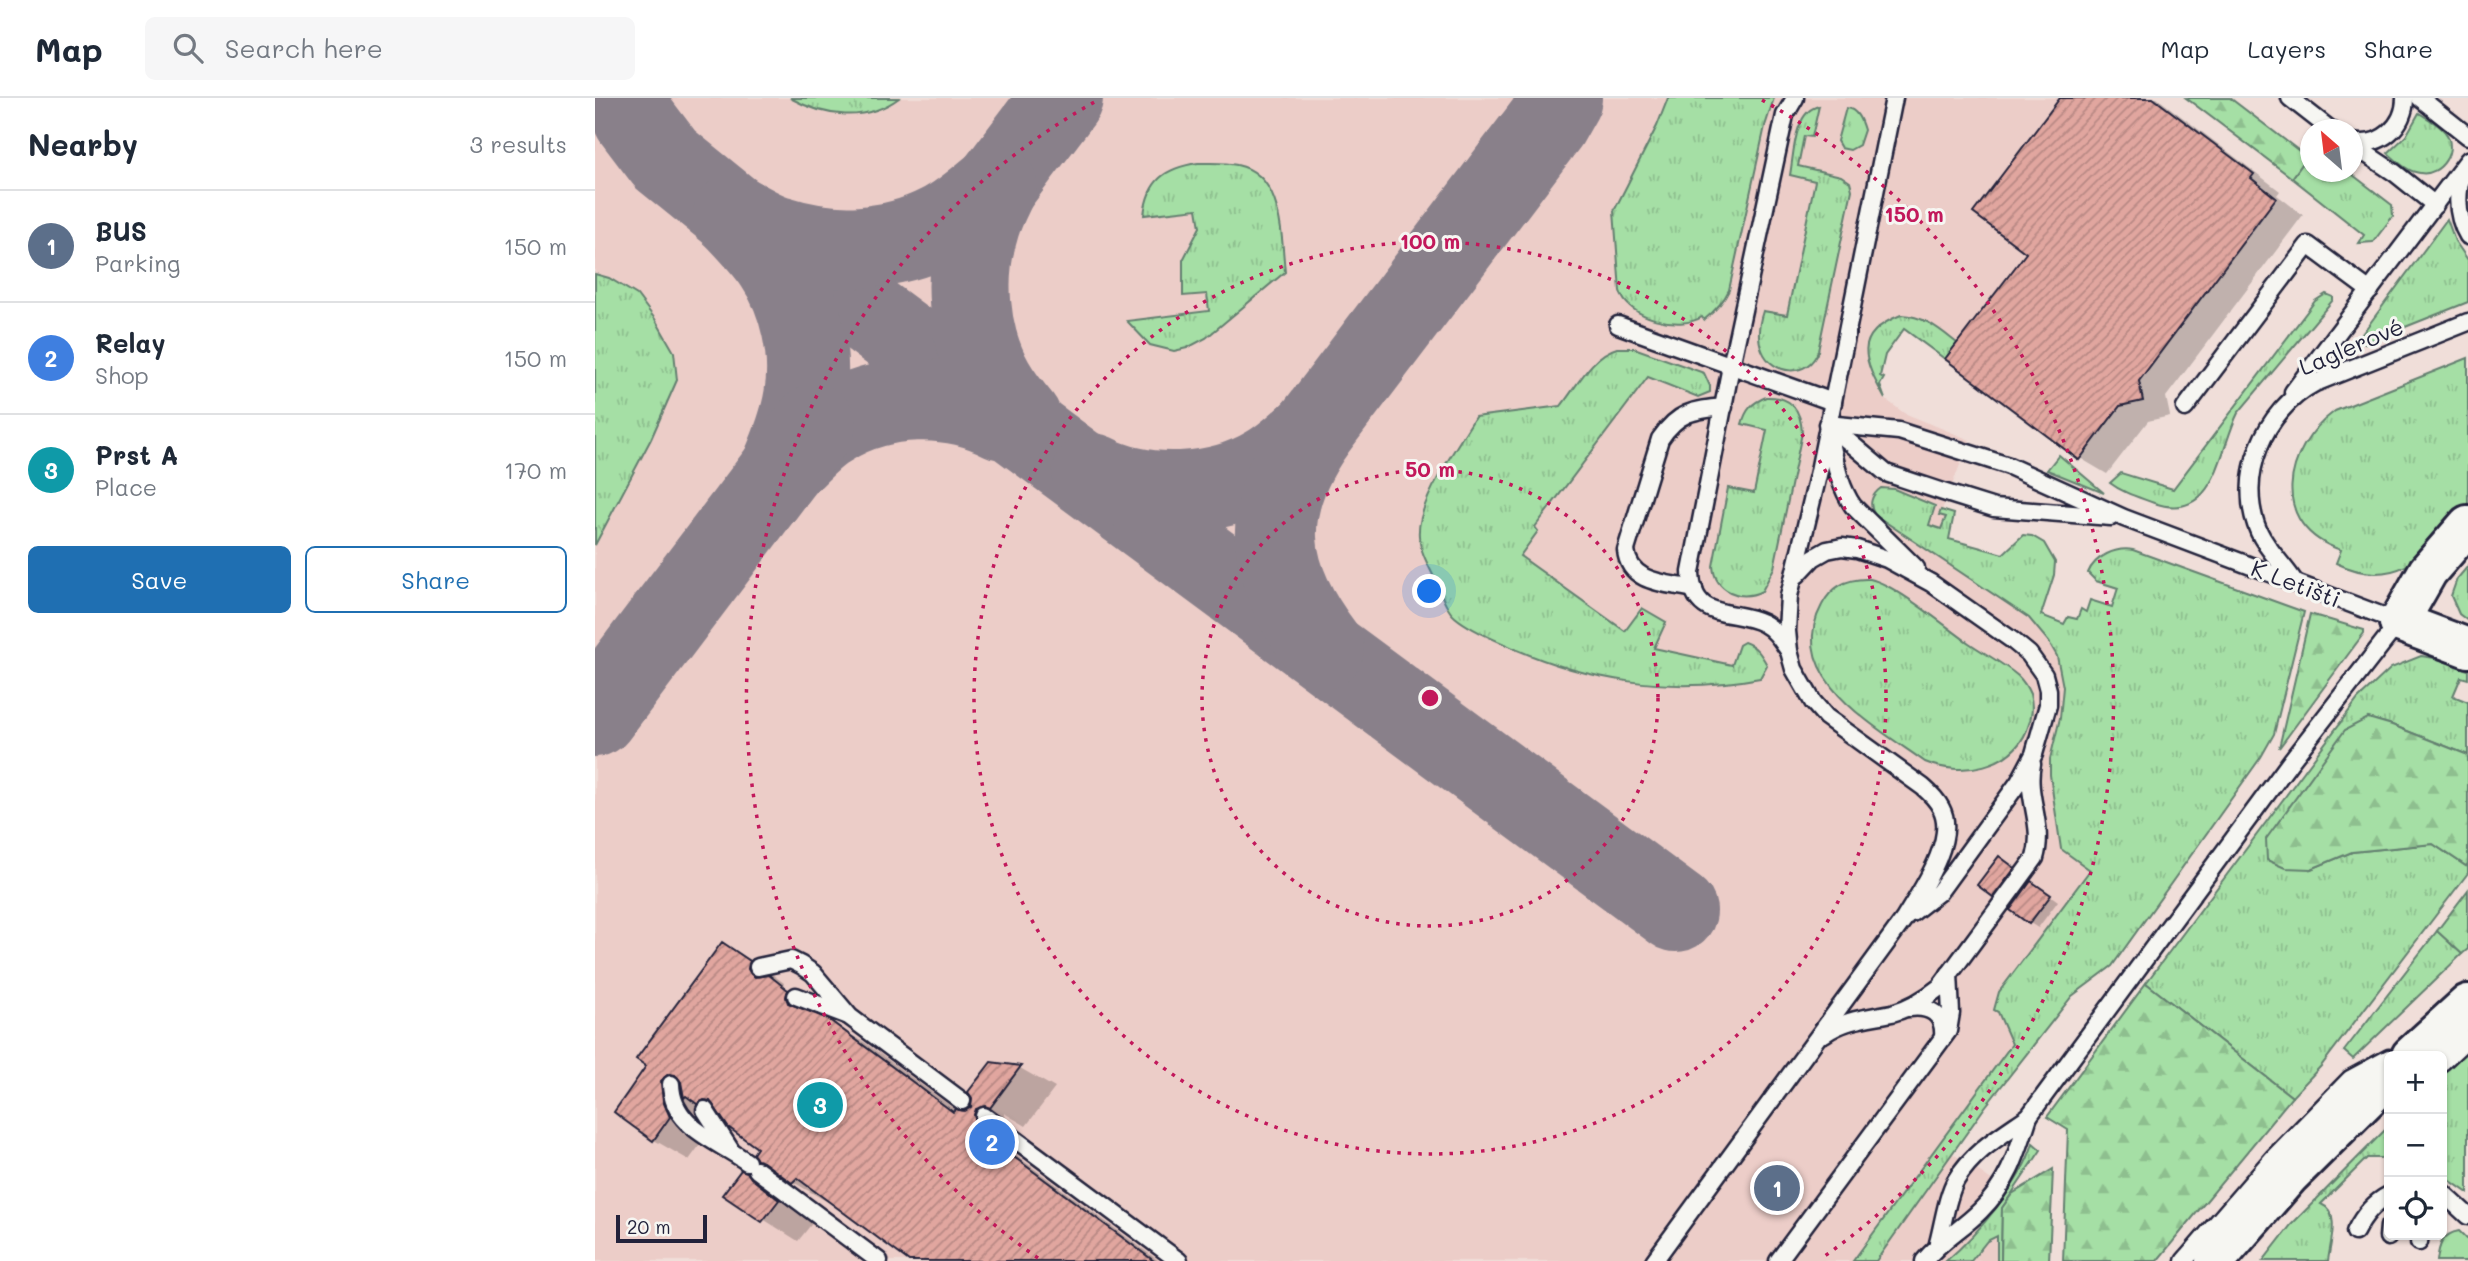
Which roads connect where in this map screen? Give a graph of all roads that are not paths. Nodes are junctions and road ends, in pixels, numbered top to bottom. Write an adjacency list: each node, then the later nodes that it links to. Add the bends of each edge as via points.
1 (1795, 98): 16 (lane, via 1785,114)
2 (1894, 98): 17 (lane)
3 (2290, 98): 6 (lane)
4 (2405, 98): 8 (lane, via 2401,118 2384,137)
5 (2420, 98): 7 (lane)
6 (2318, 119)
7 (2468, 136)
8 (2363, 144)
9 (2363, 150): 11 (lane)
10 (2468, 161): 11 (lane); 12 (lane, via 2458,201)
11 (2435, 205): 13 (lane)
12 (2468, 236)
13 (2369, 291): 19 (lane, via 2308,245); 20 (lane)
14 (2468, 322): 20 (lane, Laglerové, via 2315,383)
15 (1618, 325): 16 (lane)
16 (1731, 366): 17 (lane); 18 (lane)
17 (1833, 402): 21 (lane)
18 (1724, 407): 27 (lane, via 1691,572); 27 (lane, via 1696,410 1671,423 1660,439 1626,550 1637,574)
19 (2185, 408)
20 (2279, 411): 26 (lane, Laglerové, via 2253,466 2252,508 2265,544)
21 (1827, 424): 22 (lane, via 1899,431 2010,466); 22 (lane, via 1886,473 1943,492 1994,508); 25 (lane, via 1845,495); 28 (lane)
22 (2124, 518): 26 (lane, K Letišti)
23 (2468, 525): 29 (main road, via 2428,571)
24 (2468, 552): 29 (main road)
25 (1931, 583): 28 (lane, via 1887,559 1842,547 1827,550 1804,565); 32 (lane, via 2012,640 2044,674 2048,705)
26 (2295, 583): 29 (lane, K Letišti)
27 (1694, 589): 31 (lane, via 1713,610 1765,624)
28 (1789, 596): 31 (lane)
29 (2399, 622): 30 (main road, K Letišti); 49 (lane)
30 (2468, 648)
31 (1789, 651): 33 (lane, via 1802,686 1826,717 1923,787 1942,810 1945,835 1940,852)
32 (2034, 754): 33 (lane, via 2019,782 1939,892); 35 (lane, via 2030,785 2040,843 2035,858)
33 (1904, 919): 41 (lane)
34 (758, 967): 39 (lane, via 791,960 801,965)
35 (1949, 974): 38 (lane, via 1929,996); 40 (lane, via 1951,1013)
36 (796, 996): 39 (lane)
37 (2468, 1004): 42 (main road)
38 (1904, 1009): 40 (lane, via 1923,1006 1934,1011 1943,1027); 41 (lane, via 1847,1021)
39 (850, 1017): 45 (lane)
40 (1943, 1039): 60 (lane)
41 (1813, 1044): 59 (lane)
42 (2438, 1048)
43 (2384, 1061): 62 (lane, via 2350,1079 2273,1158)
44 (671, 1084): 50 (lane, via 677,1110 686,1122)
45 (962, 1101)
46 (2371, 1101): 63 (main road, via 2289,1176)
47 (705, 1110): 50 (lane)
48 (984, 1116): 58 (lane)
49 (2029, 1116): 56 (lane, via 2012,1169 1981,1211); 56 (lane, via 1976,1154 1954,1182)
50 (731, 1151): 57 (lane)
51 (2447, 1197): 54 (lane)
52 (2384, 1199): 55 (lane, via 2361,1219)
53 (2447, 1210): 54 (lane)
54 (2468, 1217)
55 (2355, 1233)
56 (1938, 1243): 61 (lane)
57 (879, 1261)
58 (1179, 1261)
59 (1654, 1261)
60 (1778, 1261)
61 (1924, 1261)
62 (2184, 1261)
63 (2215, 1261)

